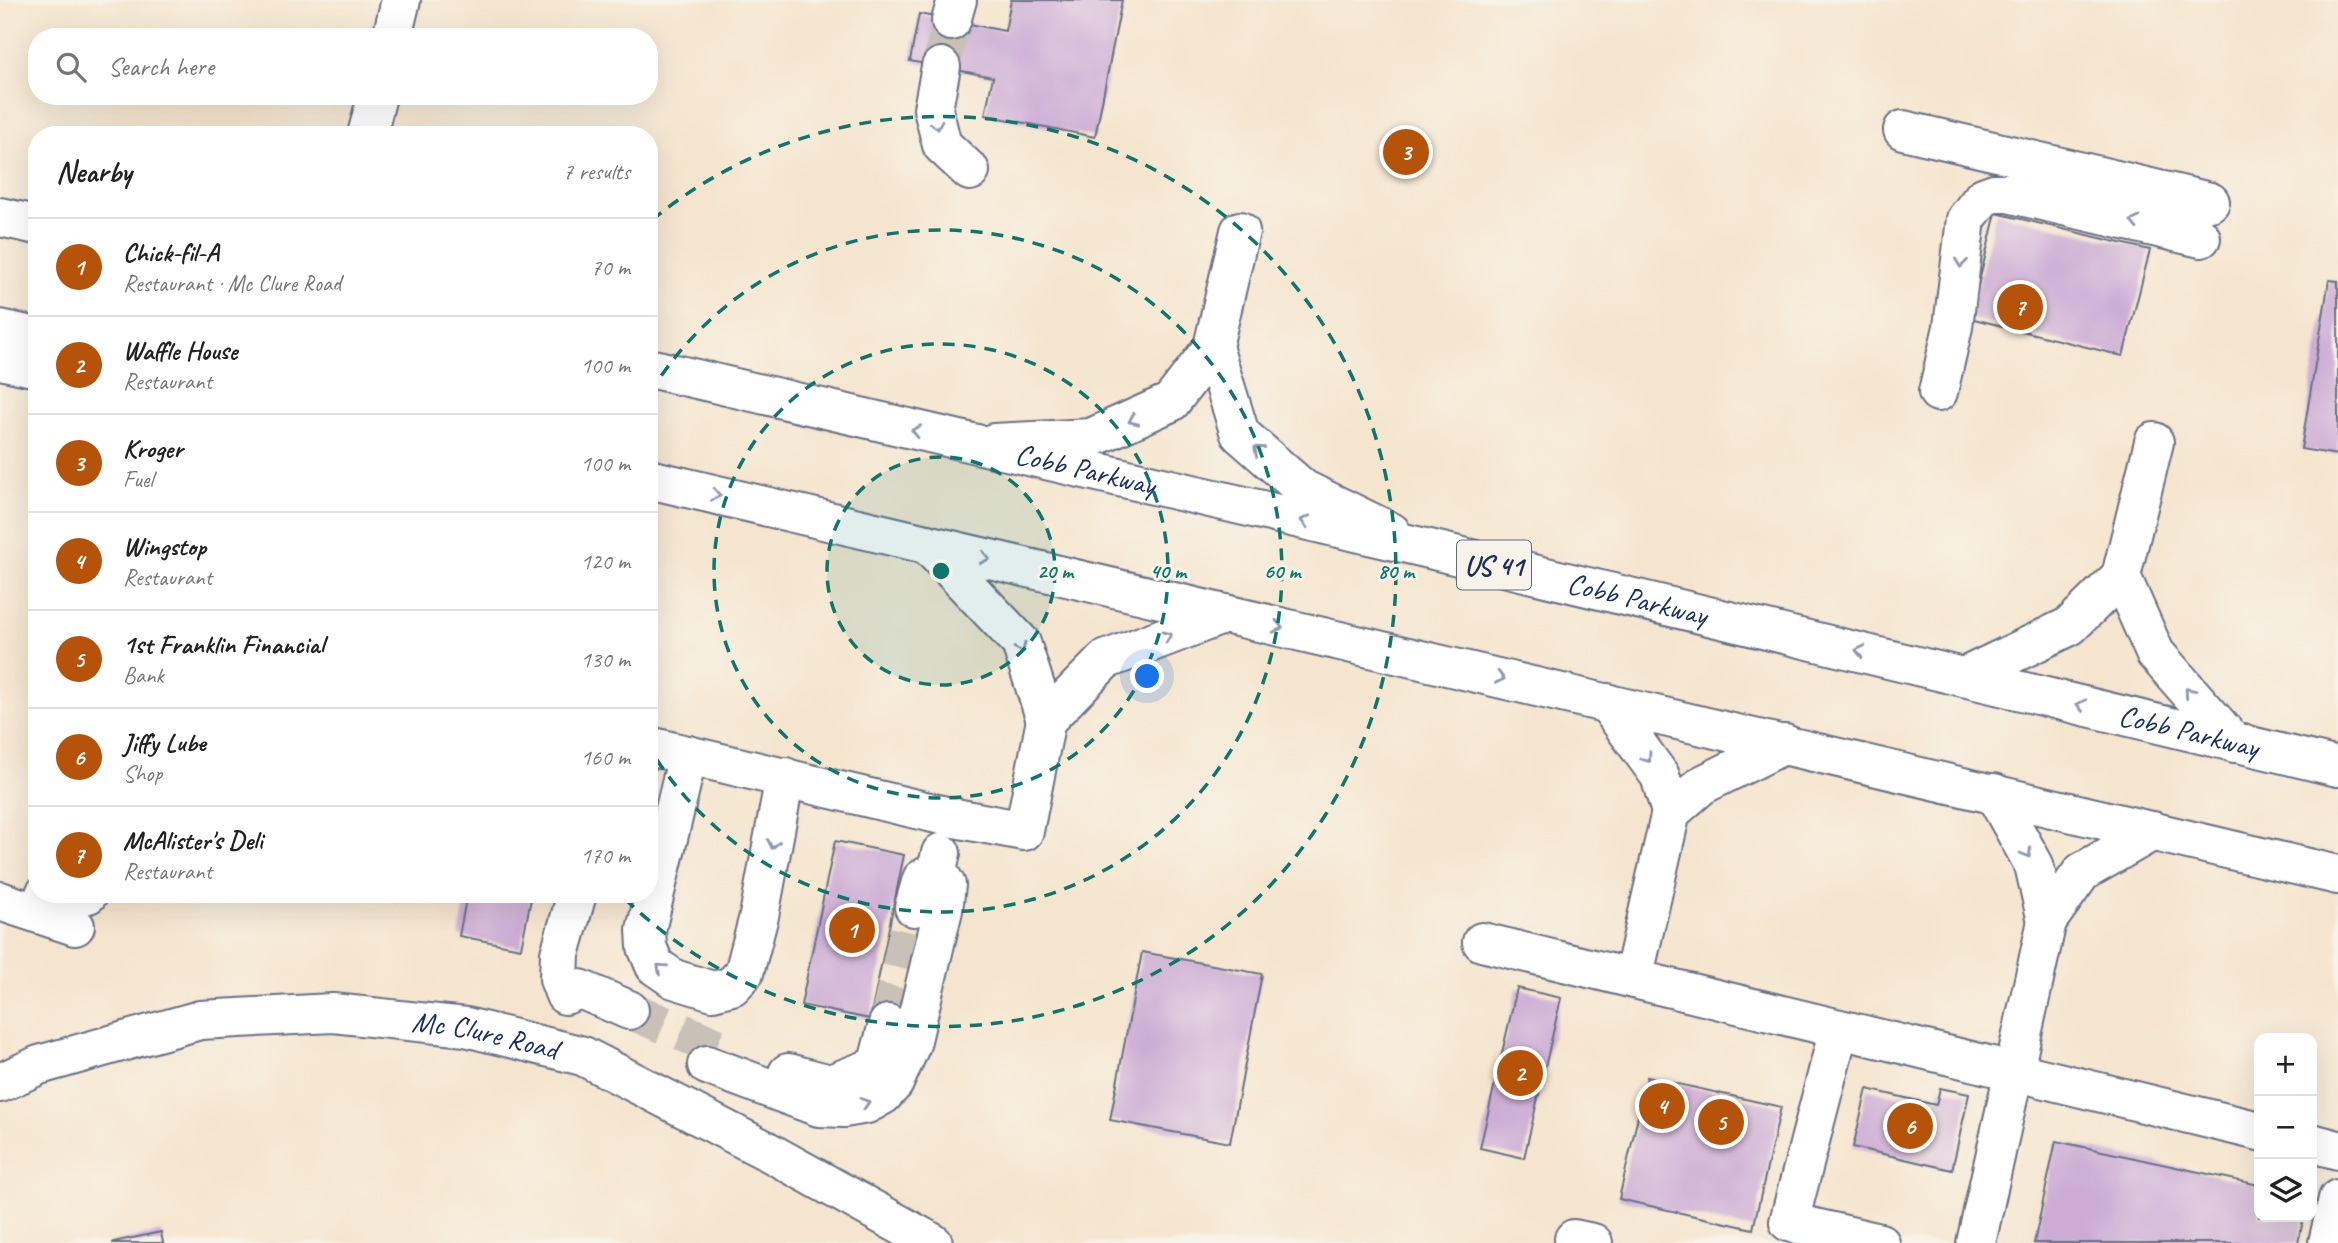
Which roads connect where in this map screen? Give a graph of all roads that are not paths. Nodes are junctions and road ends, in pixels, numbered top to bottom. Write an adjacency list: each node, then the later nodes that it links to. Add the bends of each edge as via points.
1 (401, 0): 2 (main road)
2 (393, 28)
3 (941, 67): 7 (main road, one-way to 7, via 933,109 942,145)
4 (375, 105): 5 (main road)
5 (369, 126)
6 (1903, 130): 17 (main road, one-way to 17, via 2205,220 2008,193 1983,197 1966,219 1953,327)
7 (970, 171)
8 (0, 217): 9 (main road)
9 (28, 223)
10 (1240, 231): 13 (main road)
11 (0, 328): 12 (main road)
12 (28, 335)
13 (1213, 347): 19 (main road, one-way to 19, via 1171,402 1091,438); 22 (main road, one-way to 13, via 1303,489 1240,434)
14 (0, 360): 15 (main road)
15 (28, 366)
16 (658, 370): 19 (main road, Cobb Parkway / US 41, one-way to 16)
17 (1938, 392)
18 (2154, 442): 23 (main road)
19 (971, 444): 22 (main road, Cobb Parkway / US 41, one-way to 19)
20 (658, 481): 21 (main road, one-way to 21)
21 (927, 544): 24 (main road, one-way to 24); 27 (main road, one-way to 27, via 1021,643)
22 (1421, 547): 25 (main road, Cobb Parkway / US 41, one-way to 22)
23 (2121, 576): 25 (main road, via 2070,626); 28 (main road, one-way to 23, via 2155,653)
24 (1225, 614): 26 (main road, one-way to 26); 27 (main road, one-way to 24, via 1105,660)
25 (1966, 676): 28 (main road, Cobb Parkway / US 41, one-way to 25)
26 (1607, 703): 29 (main road); 35 (main road, one-way to 35, via 1660,776)
27 (1046, 720): 36 (main road, via 1024,831)
28 (2234, 743): 32 (main road, Cobb Parkway / US 41)
29 (1785, 744): 34 (main road); 35 (main road, via 1702,785)
30 (658, 748): 31 (main road)
31 (688, 755): 33 (main road); 40 (main road, one-way to 31)
32 (2338, 767)
33 (785, 777): 36 (main road); 45 (main road, one-way to 45, via 759,916 744,973 732,986 713,991 674,979 654,966 646,930)
34 (1994, 793): 37 (main road); 48 (main road, one-way to 48, via 2034,865)
35 (1671, 812): 50 (main road)
36 (950, 817): 38 (main road)
37 (2153, 831): 39 (main road); 48 (main road, via 2082,872)
38 (937, 870): 46 (main road, via 922,879); 52 (main road, one-way to 38, via 877,1066 831,1084 712,1056 819,1107 844,1108 883,1096 894,1083 911,1044 943,910 946,885)
39 (2338, 875)
40 (658, 880)
41 (0, 882): 42 (main road)
42 (28, 890)
43 (0, 901): 47 (main road)
44 (574, 903): 51 (main road, via 560,954 559,979 565,995 580,989)
45 (652, 903)
46 (914, 908)
47 (81, 910)
48 (2047, 921): 54 (main road)
49 (1482, 942): 50 (main road)
50 (1633, 979): 53 (main road)
51 (625, 1021)
52 (888, 1024)
53 (1839, 1029): 54 (main road); 60 (main road)
54 (2014, 1071): 56 (main road); 63 (main road)
55 (0, 1083): 61 (main road, Mc Clure Road, via 38,1065 200,1020 333,1013 466,1027 583,1056)
56 (2254, 1129)
57 (2317, 1144): 58 (main road)
58 (2338, 1150)
59 (2338, 1199): 64 (main road)
60 (1787, 1233): 62 (main road)
61 (933, 1243)
62 (1880, 1243)
63 (1976, 1243)
64 (2328, 1243)

